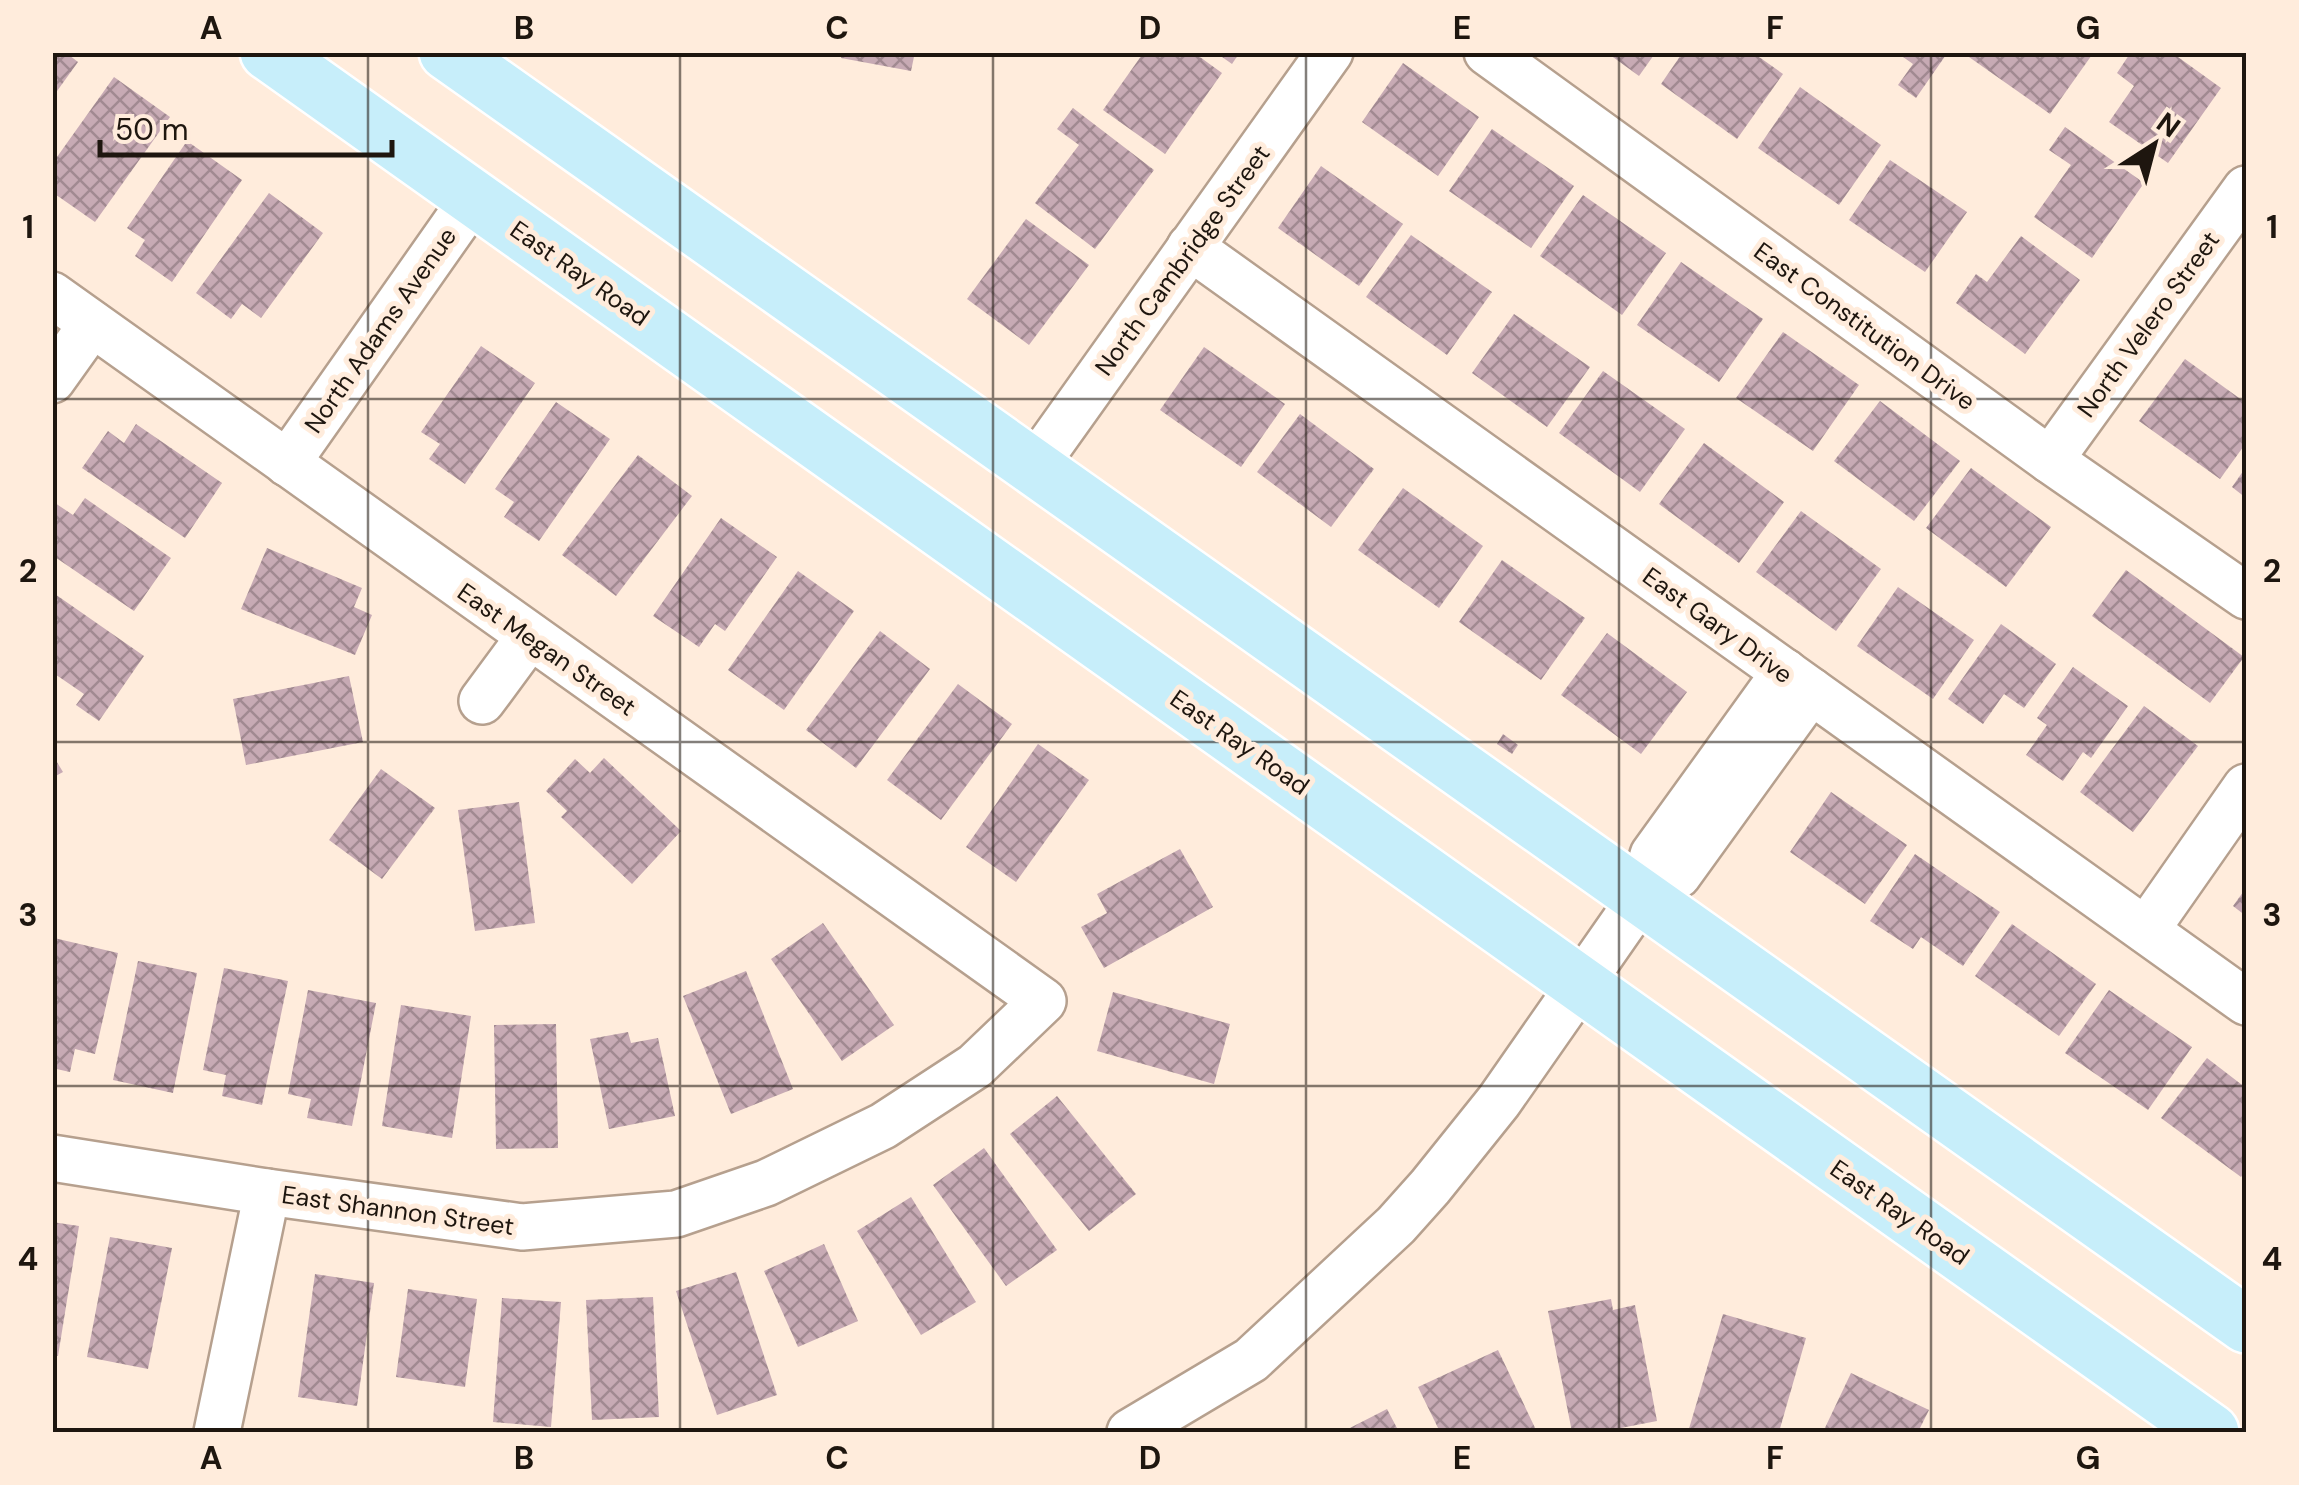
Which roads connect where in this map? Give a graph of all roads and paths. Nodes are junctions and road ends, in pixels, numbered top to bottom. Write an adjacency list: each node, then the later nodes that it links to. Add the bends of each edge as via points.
1 (268, 52): 6 (main road, East Ray Road)
2 (447, 52): 13 (main road)
3 (1330, 52): 7 (street, North Cambridge Street)
4 (1487, 52): 11 (street, East Constitution Drive)
5 (2246, 189): 11 (street, North Velero Street)
6 (474, 197): 12 (street, North Adams Avenue); 21 (main road, East Ray Road)
7 (1190, 248): 13 (street, North Cambridge Street); 16 (street, East Gary Drive)
8 (52, 295): 9 (street, East Megan Street)
9 (92, 324): 10 (street); 12 (street, East Megan Street)
10 (52, 380)
11 (2050, 460): 14 (street, East Constitution Drive)
12 (287, 463): 15 (street, East Megan Street)
13 (1034, 467): 19 (main road)
14 (2246, 596)
15 (530, 636): 17 (street); 22 (street, East Megan Street)
16 (1798, 682): 19 (street, via 1678,874); 20 (street, East Gary Drive)
17 (482, 701)
18 (2246, 787): 20 (street)
19 (1642, 896): 21 (street); 26 (main road)
20 (2146, 930): 23 (street, East Gary Drive)
21 (1580, 984): 28 (street, via 1500,1101 1396,1225 1251,1360); 29 (main road, East Ray Road)
22 (1042, 1001): 25 (street, East Shannon Street, via 976,1066 883,1126 766,1182 676,1214 522,1227)
23 (2246, 1002)
24 (52, 1158): 25 (street, East Shannon Street)
25 (266, 1192): 27 (street)
26 (2246, 1325)
27 (216, 1432)
28 (1130, 1432)
29 (2211, 1432)

